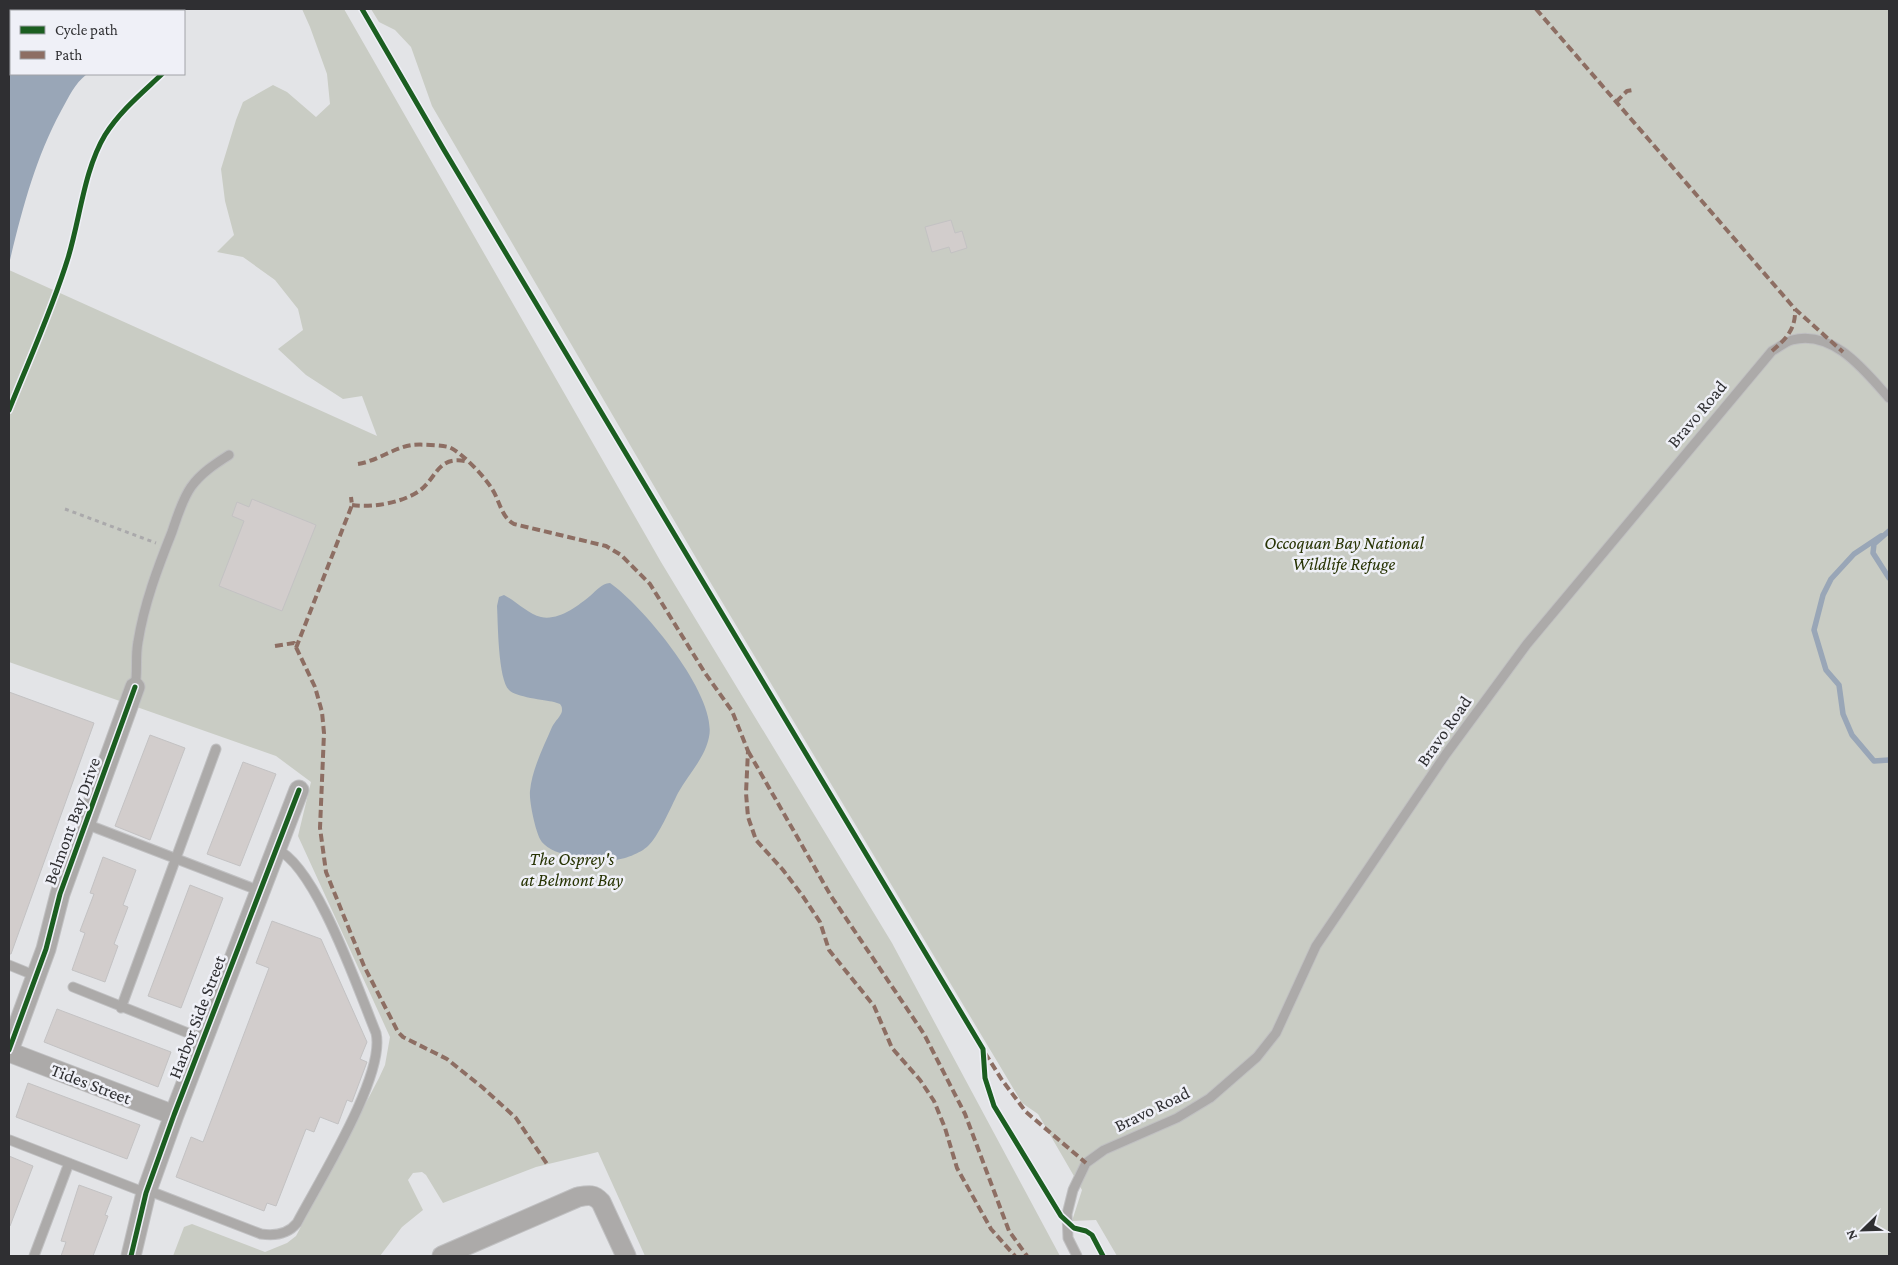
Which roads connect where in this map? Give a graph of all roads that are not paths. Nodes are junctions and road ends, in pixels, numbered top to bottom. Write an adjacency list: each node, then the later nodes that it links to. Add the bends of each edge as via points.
1 (1889, 398): 24 (lane, Bravo Road, via 1866,372 1826,341 1790,340 1772,351 1539,629 1446,754 1316,946 1276,1033 1257,1058 1210,1098 1177,1118 1104,1150 1086,1162 1073,1190 1067,1214 1068,1238)
2 (229, 455): 3 (lane, via 207,470 191,487 180,509 140,629)
3 (135, 687): 6 (street, Belmont Bay Drive)
4 (216, 749): 8 (lane)
5 (299, 790): 7 (street, Harbor Side Street)
6 (86, 824): 8 (lane); 11 (street, Belmont Bay Drive, via 60,894)
7 (276, 849): 9 (street, Harbor Side Street); 19 (lane, via 289,857 321,902 376,1033 377,1056 366,1089 297,1223 287,1231 261,1234)
8 (175, 859): 9 (lane); 13 (lane)
9 (260, 891): 14 (street, Harbor Side Street)
10 (9, 965): 11 (lane)
11 (36, 976): 15 (street, Belmont Bay Drive)
12 (73, 987): 13 (lane)
13 (121, 1008): 14 (lane)
14 (203, 1039): 16 (street, Harbor Side Street)
15 (9, 1051): 16 (street, Tides Street)
16 (174, 1115): 19 (street, Harbor Side Street)
17 (10, 1140): 18 (lane)
18 (70, 1163): 19 (lane); 20 (lane)
19 (147, 1191): 21 (street, Harbor Side Street)
20 (34, 1256)
21 (131, 1256)
22 (442, 1256): 23 (street, via 578,1197 594,1195 605,1209)
23 (626, 1256)
24 (1077, 1256)

